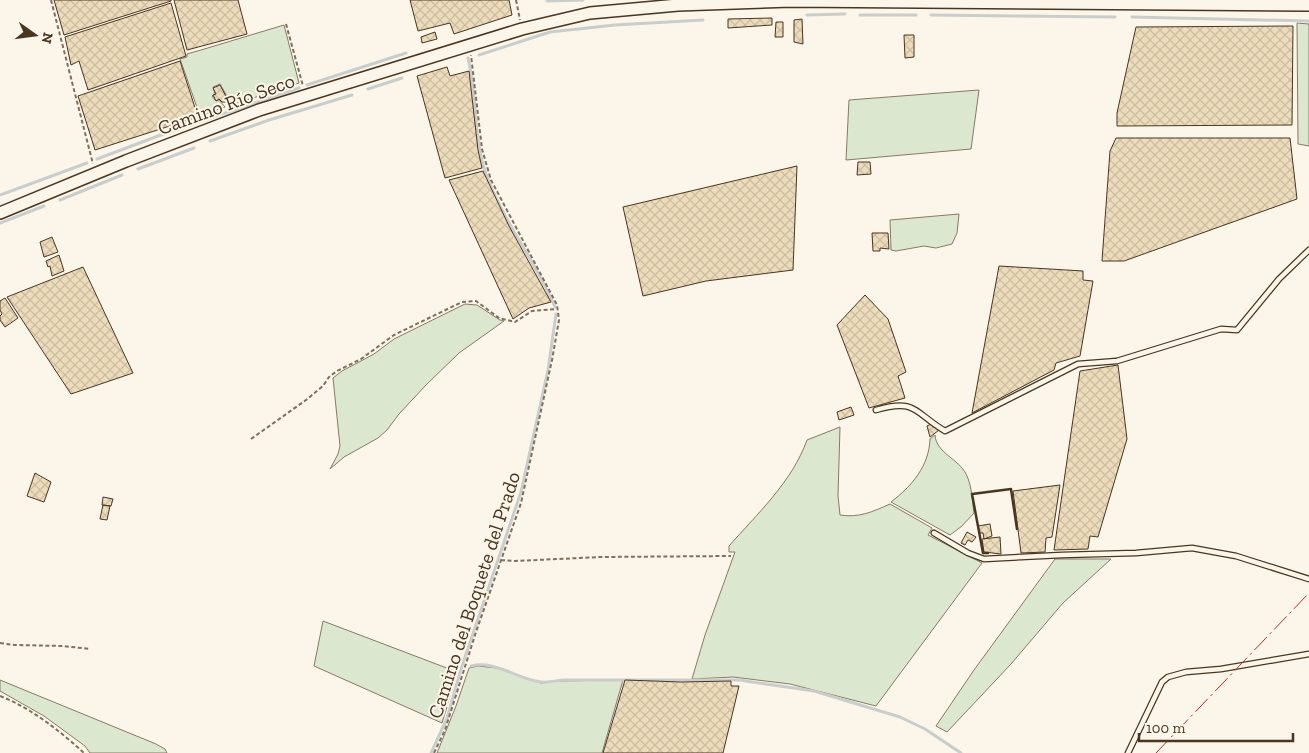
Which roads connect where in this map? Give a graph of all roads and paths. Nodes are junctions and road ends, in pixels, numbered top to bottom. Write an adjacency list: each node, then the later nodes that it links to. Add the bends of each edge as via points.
1 (51, 0): 8 (path, via 92,154)
2 (516, 0): 5 (path)
3 (1309, 5): 5 (street, Camino Río Seco, via 748,2 590,13)
4 (286, 24): 7 (path)
5 (522, 29): 6 (street, Camino Río Seco)
6 (469, 45): 7 (street, Camino Río Seco); 11 (path, Camino del Boquete del Prado, via 482,149 491,180)
7 (306, 95): 8 (street, Camino Río Seco)
8 (94, 174): 9 (street, Camino Río Seco)
9 (0, 212)
10 (1309, 250): 12 (lane, via 1279,279 1237,330 1221,329 1117,361 1078,364 944,431 917,409 893,406)
11 (558, 309): 13 (path, via 532,311 514,322 499,318 476,301 462,302 401,331 361,359 337,371 306,400); 16 (path, Camino del Boquete del Prado, via 552,360 522,502)
12 (876, 410)
13 (251, 439)
14 (934, 533): 17 (lane, via 968,554 984,558 1192,548 1236,556)
15 (731, 556): 16 (path)
16 (501, 560): 23 (path, Camino del Boquete del Prado, via 445,730)
17 (1309, 579)
18 (0, 643): 19 (path)
19 (90, 649)
20 (1309, 654): 24 (lane, via 1168,677 1162,682)
21 (0, 696): 22 (path, via 42,720)
22 (84, 753)
23 (434, 753)
24 (1128, 753)

